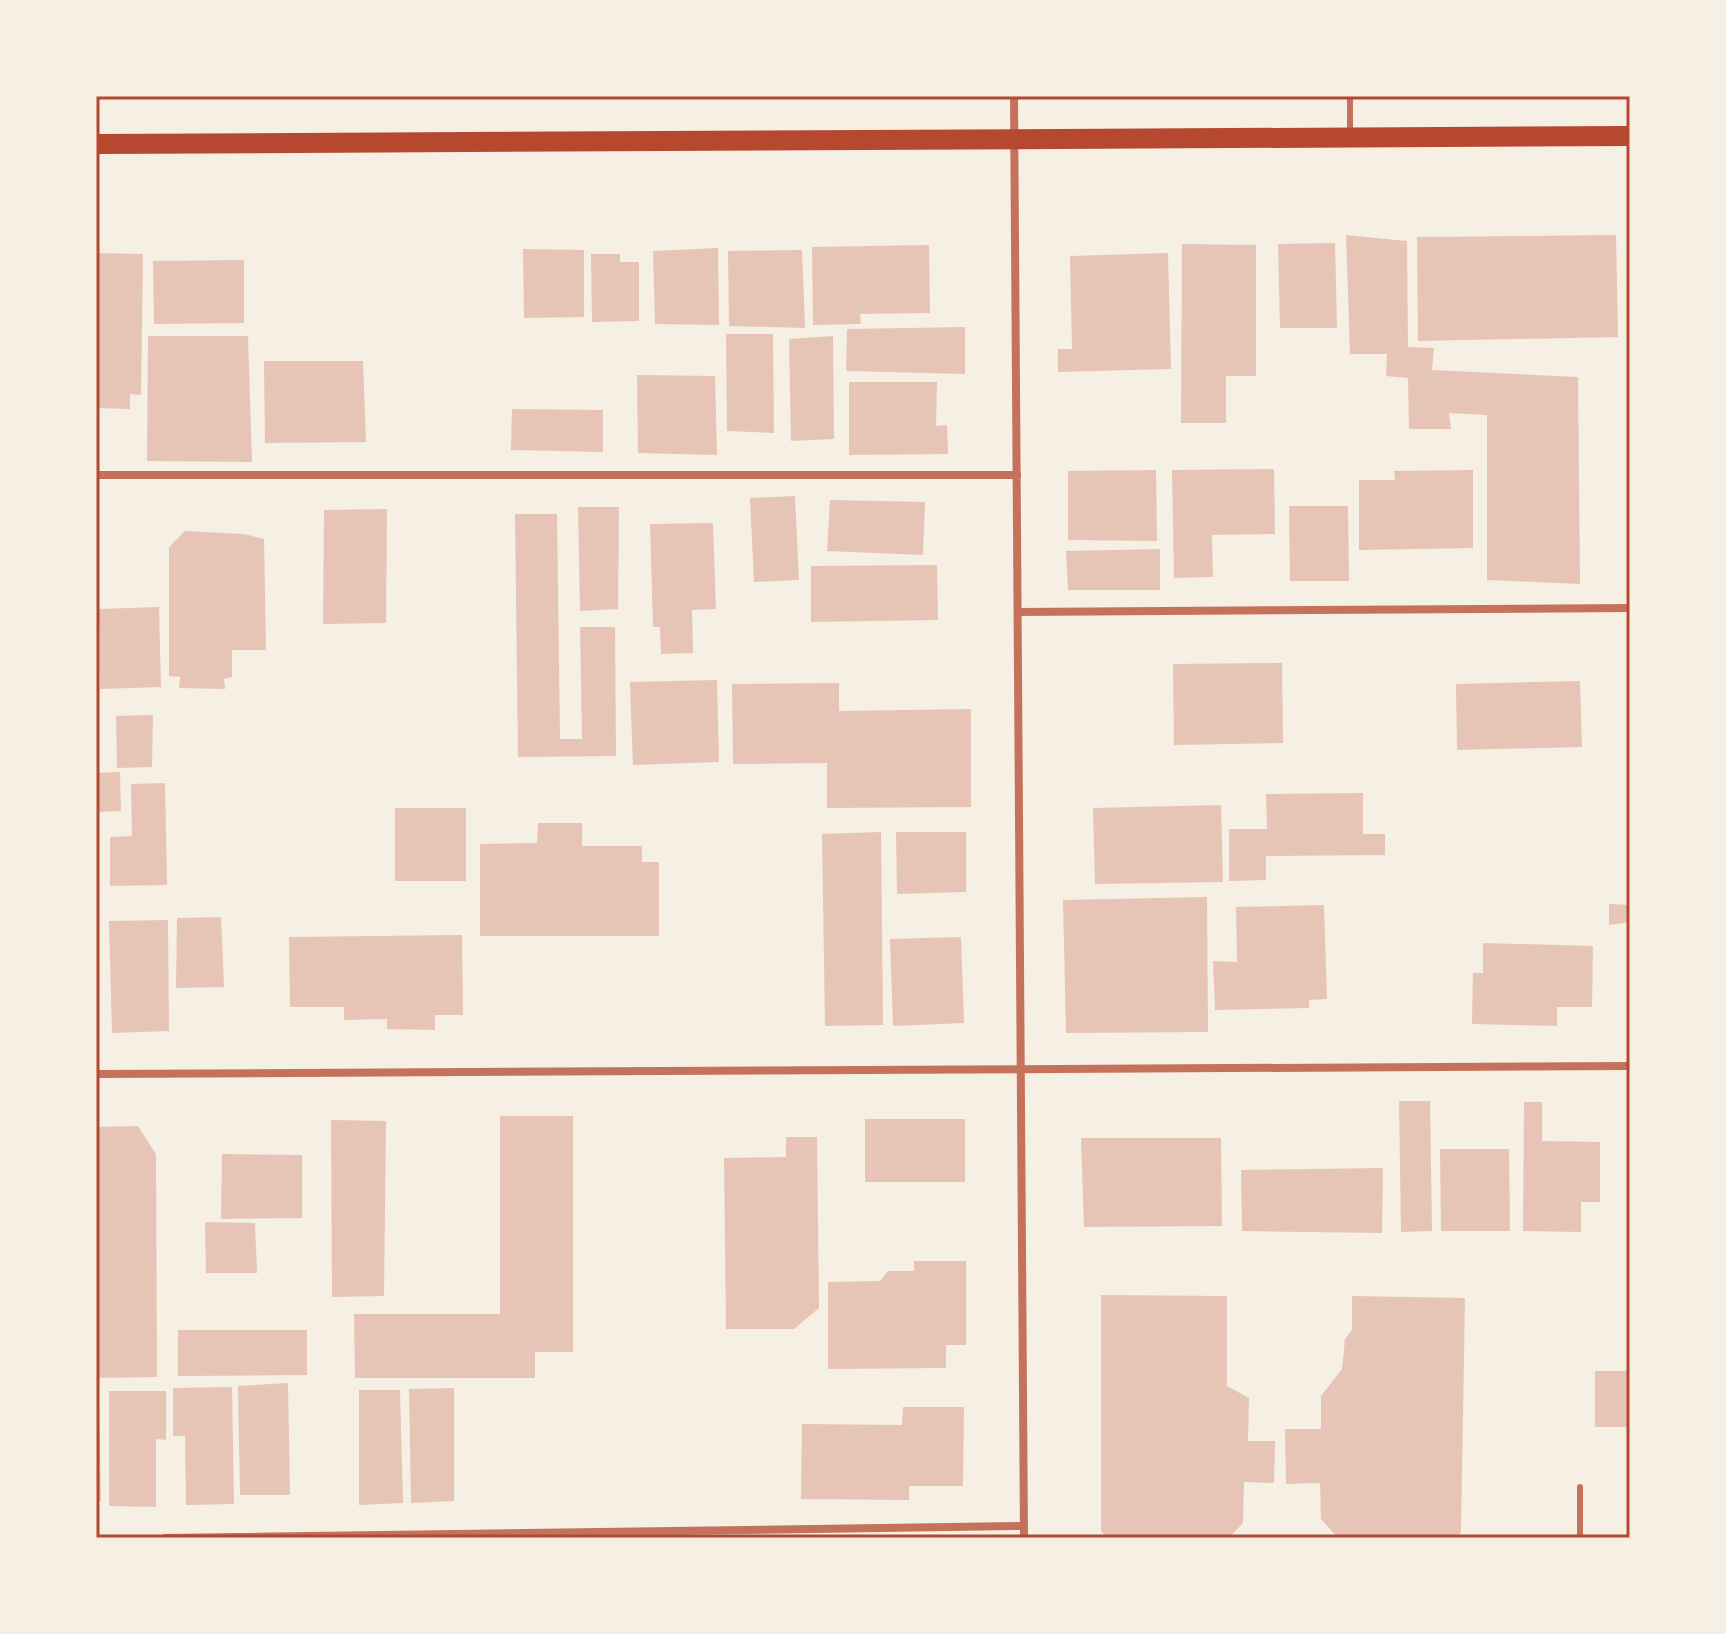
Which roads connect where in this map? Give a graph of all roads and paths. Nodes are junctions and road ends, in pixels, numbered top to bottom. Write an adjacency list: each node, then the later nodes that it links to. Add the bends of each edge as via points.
1 (1014, 96): 5 (street)
2 (1350, 96): 4 (lane)
3 (1630, 136): 4 (main road)
4 (1349, 138): 5 (main road)
5 (1014, 141): 6 (main road); 8 (street)
6 (96, 144)
7 (96, 475): 8 (street)
8 (1017, 475): 10 (street)
9 (1630, 608): 10 (street)
10 (1018, 612): 12 (street)
11 (1630, 1066): 12 (street)
12 (1020, 1070): 13 (street); 15 (street)
13 (96, 1074)
14 (1580, 1487): 18 (lane)
15 (1024, 1526): 16 (street); 17 (street)
16 (165, 1538)
17 (1024, 1538)
18 (1580, 1538)

